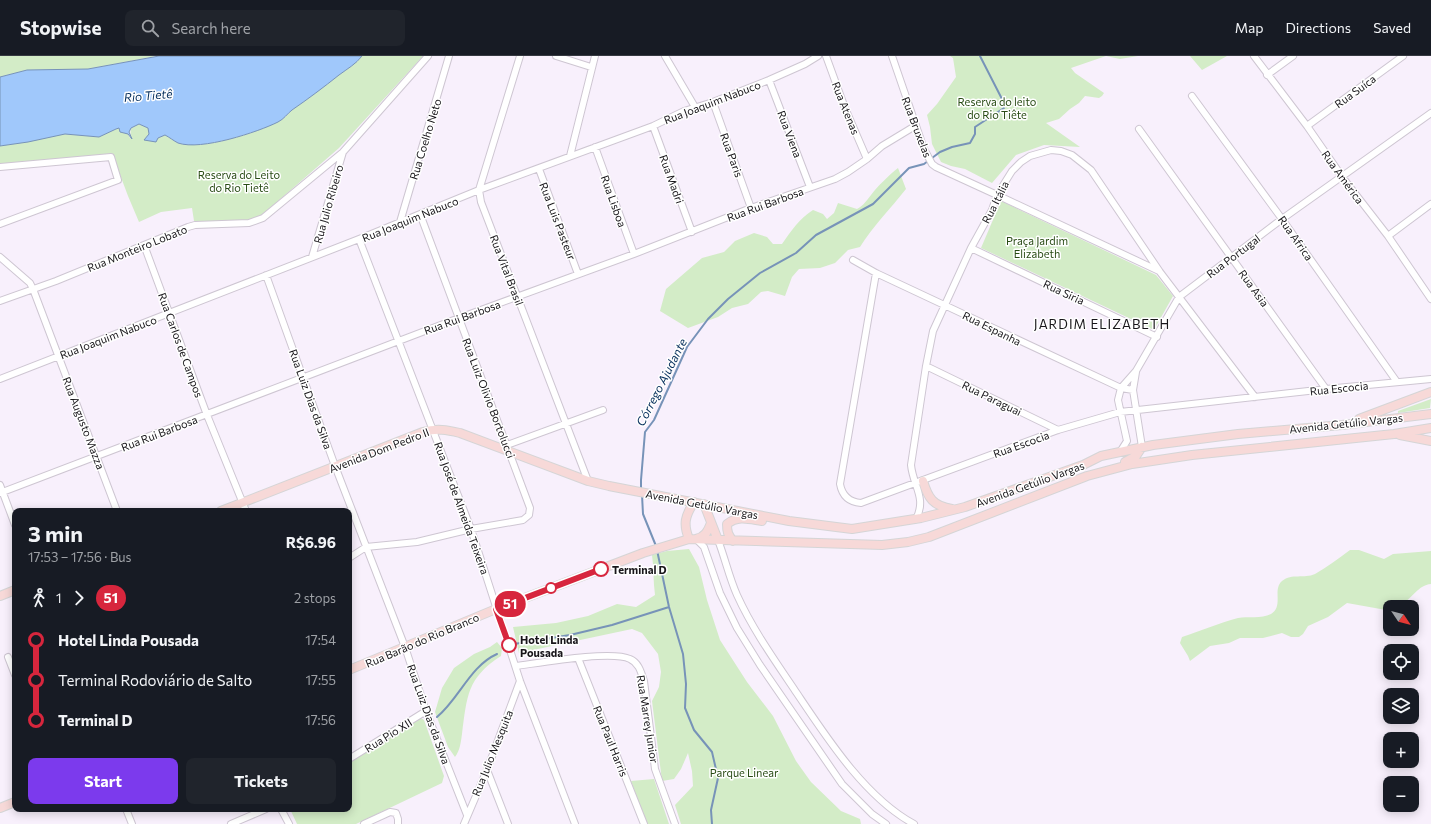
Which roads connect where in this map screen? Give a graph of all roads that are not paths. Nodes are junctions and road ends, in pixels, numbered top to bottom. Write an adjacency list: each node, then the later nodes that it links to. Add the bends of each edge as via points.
1 (428, 56): 25 (street, Rua Monteiro Lobato)
2 (449, 56): 38 (street, Rua Coelho Neto)
3 (520, 56): 32 (street)
4 (556, 56): 13 (street)
5 (595, 56): 13 (street)
6 (665, 56): 18 (street)
7 (818, 56): 15 (street, Rua Joaquim Nabuco)
8 (826, 56): 27 (street, Rua Atenas)
9 (892, 56): 21 (street, Rua Bruxelas)
10 (1254, 56): 14 (street, Rua América)
11 (1293, 56): 14 (street)
12 (1403, 56): 22 (street, Rua Suíca)
13 (591, 67): 26 (street)
14 (1267, 75): 22 (street, Rua América)
15 (769, 80): 17 (street, Rua Joaquim Nabuco); 31 (street, Rua Viena)
16 (1192, 96): 37 (street, Rua Africa)
17 (713, 102): 18 (street, Rua Joaquim Nabuco); 35 (street, Rua Paris)
18 (695, 107): 20 (street, Rua Joaquim Nabuco)
19 (1431, 114): 30 (street, Rua Portugal)
20 (653, 126): 24 (street, Rua Joaquim Nabuco); 40 (street, Rua Madri)
21 (915, 126): 27 (street, Rua Rui Barbosa, via 882,146); 33 (street, Rua Bruxelas, via 932,164 942,171)
22 (1307, 126): 30 (street, Rua América)
23 (1139, 129): 48 (street, Rua Asia)
24 (594, 147): 26 (street, Rua Joaquim Nabuco); 45 (street, Rua Lisboa)
25 (343, 152): 43 (street, Rua Monteiro Lobato, via 257,222 195,225); 47 (street, Rua Julio Ribeiro)
26 (570, 156): 29 (street, Rua Joaquim Nabuco)
27 (867, 159): 31 (street, Rua Rui Barbosa, via 835,179)
28 (0, 166): 39 (street, via 111,157 118,180)
29 (538, 168): 32 (street, Rua Joaquim Nabuco); 52 (street, Rua Luis Pasteur)
30 (1343, 178): 37 (street, Rua Portugal); 41 (street, Rua América)
31 (810, 187): 35 (street, Rua Rui Barbosa)
32 (479, 190): 36 (street, Rua Joaquim Nabuco); 55 (street, Rua Vital Brasil, via 481,202)
33 (997, 194): 44 (street, Rua Itália, via 992,210); 50 (street, Rua Bruxelas); 50 (street, Rua Itália, via 1012,171 1030,156 1051,150 1072,155 1091,170)
34 (1431, 204): 41 (street)
35 (751, 208): 40 (street, Rua Rui Barbosa)
36 (420, 214): 38 (street, Rua Joaquim Nabuco); 61 (street, Rua Luiz Olivio Bortolucci)
37 (1282, 219): 48 (street, Rua Portugal); 70 (street, Rua Africa)
38 (400, 222): 42 (street, Rua Joaquim Nabuco)
39 (0, 224)
40 (692, 232): 45 (street, Rua Rui Barbosa)
41 (1388, 236): 57 (street, Rua América)
42 (359, 240): 47 (street, Rua Joaquim Nabuco); 63 (street, Rua José de Almeida Teixeira)
43 (144, 245): 54 (street, Rua Monteiro Lobato); 60 (street, Rua Carlos de Campos)
44 (971, 248): 59 (street, Rua Itália); 62 (street, Rua Siria)
45 (634, 254): 52 (street, Rua Rui Barbosa)
46 (0, 257): 54 (street, Rua Augusto Mazza, via 30,283)
47 (312, 257): 53 (street, Rua Joaquim Nabuco)
48 (1231, 257): 56 (street, Rua Portugal); 72 (street, Rua Asia)
49 (853, 260): 51 (street, Rua Espanha)
50 (1160, 272): 56 (street, Rua Itália)
51 (876, 273): 59 (street, Rua Espanha); 96 (street, Rua Escocia, via 840,484 841,492 846,498 860,503)
52 (578, 274): 55 (street, Rua Rui Barbosa)
53 (266, 275): 60 (street, Rua Joaquim Nabuco); 67 (street, Rua Luiz Dias da Silva)
54 (33, 289): 58 (street, Rua Monteiro Lobato); 64 (street, Rua Augusto Mazza)
55 (516, 297): 61 (street, Rua Rui Barbosa); 81 (street, Rua Vital Brasil)
56 (1179, 297): 62 (street, Rua Portugal); 75 (street, Rua Itália)
57 (1431, 297)
58 (0, 301)
59 (946, 305): 65 (street, Rua Itália, via 933,331); 71 (street, Rua Espanha)
60 (170, 314): 64 (street, Rua Joaquim Nabuco); 80 (street, Rua Carlos de Campos)
61 (459, 318): 63 (street, Rua Rui Barbosa); 89 (street, Rua Luiz Olivio Bortolucci)
62 (1158, 336): 66 (street, Rua Portugal)
63 (399, 341): 67 (street, Rua Rui Barbosa); 84 (street, Rua José de Almeida Teixeira)
64 (59, 356): 68 (street, Rua Joaquim Nabuco); 91 (street, Rua Augusto Mazza)
65 (926, 366): 85 (street, Rua Paraguai); 96 (street, Rua Itália, via 911,466 912,473)
66 (1136, 371): 71 (street, Rua Portugal); 73 (street)
67 (304, 378): 80 (street, Rua Rui Barbosa); 93 (street, Rua Luiz Dias da Silva)
68 (0, 379)
69 (1431, 379): 70 (street, Rua Escocia)
70 (1397, 382): 72 (street, Rua Escocia)
71 (1121, 388): 73 (street, Rua Espanha); 78 (street, via 1118,400)
72 (1326, 389): 75 (street, Rua Escocia)
73 (1133, 390): 77 (street)
74 (1431, 392): 82 (main road)
75 (1255, 397): 77 (street, Rua Escocia)
76 (603, 410): 81 (street)
77 (1135, 410): 78 (street, Rua Escocia); 88 (street)
78 (1120, 412): 85 (street, Rua Escocia); 90 (street, via 1127,441)
79 (1431, 414): 82 (main road, Avenida Getúlio Vargas)
80 (207, 415): 91 (street, Rua Rui Barbosa); 101 (street, Rua Carlos de Campos)
81 (566, 424): 89 (street); 95 (street, Rua Vital Brasil)
82 (1342, 425): 88 (main road, Avenida Getúlio Vargas, via 1238,434)
83 (1431, 428): 86 (main road, Avenida Getúlio Vargas)
84 (433, 429): 89 (main road, Avenida Dom Pedro II, via 460,433); 93 (main road, Avenida Dom Pedro II); 114 (street, Rua José de Almeida Teixeira)
85 (1058, 430): 96 (street, Rua Escocia)
86 (1394, 434): 87 (main road); 94 (main road, Avenida Getúlio Vargas, via 1192,455 1132,464)
87 (1431, 441)
88 (1142, 448): 90 (main road, Avenida Getúlio Vargas); 94 (main road, via 1130,460)
89 (508, 449): 95 (main road, Avenida Dom Pedro II); 114 (street, Rua Luiz Olivio Bortolucci, via 530,508 529,515 523,520)
90 (1120, 452): 92 (main road, Avenida Getúlio Vargas, via 1101,456)
91 (97, 458): 100 (street, Rua Rui Barbosa); 104 (street, Rua Augusto Mazza)
92 (1083, 465): 98 (main road, via 1056,478); 108 (main road, Avenida Getúlio Vargas)
93 (335, 466): 101 (main road, Avenida Dom Pedro II); 107 (street, Rua Luiz Dias da Silva)
94 (1087, 476): 98 (main road, Avenida Getúlio Vargas)
95 (588, 481): 99 (main road, Avenida Dom Pedro II)
96 (919, 482): 108 (main road, via 935,504); 111 (street, Rua Itália, via 922,505)
97 (0, 485): 100 (street)
98 (1056, 488): 117 (main road, Avenida Getúlio Vargas, via 964,524 908,542 882,545)
99 (630, 490): 102 (main road, Avenida Getúlio Vargas)
100 (1, 493): 110 (street)
101 (243, 502): 105 (main road, Avenida Dom Pedro II); 106 (street, Rua Carlos de Campos)
102 (694, 502): 103 (main road, Avenida Getúlio Vargas); 115 (main road, via 684,526)
103 (704, 504): 112 (main road, Avenida Getúlio Vargas); 113 (main road)
104 (117, 508)
105 (228, 508)
106 (245, 508)
107 (351, 508)
108 (956, 509): 111 (main road, Avenida Getúlio Vargas)
109 (352, 510): 118 (street, Rua Luiz Dias da Silva)
110 (12, 518)
111 (916, 519): 112 (main road, Avenida Getúlio Vargas, via 852,530)
112 (789, 521): 117 (main road, via 741,518 732,520 727,524 727,530)
113 (711, 523): 115 (main road, via 702,538); 116 (main road)
114 (471, 529): 118 (street, via 417,542); 123 (street, Rua José de Almeida Teixeira)
115 (692, 539): 116 (main road, Avenida Getúlio Vargas); 119 (main road, Avenida Getúlio Vargas); 150 (street, via 704,547 720,593 760,666 842,784 872,814)
116 (718, 540): 117 (main road, Avenida Getúlio Vargas); 151 (street, via 746,613 823,733 854,772 884,802)
117 (733, 541)
118 (366, 547): 120 (street); 124 (street, Rua Luiz Dias da Silva)
119 (652, 551): 123 (main road, Rua Barão do Rio Branco)
120 (352, 556)
121 (12, 591): 122 (main road)
122 (0, 596)
123 (496, 609): 124 (main road, Rua Barão do Rio Branco); 127 (street, Rua José de Almeida Teixeira)
124 (405, 647): 129 (main road, Rua Barão do Rio Branco); 131 (street, Rua Luiz Dias da Silva)
125 (8, 657): 128 (street)
126 (578, 658): 127 (street, Rua Marrey Junior); 148 (street, Rua Paul Harris); 149 (street, Rua Marrey Junior, via 620,656 631,659 640,668 644,681 655,769)
127 (516, 666): 130 (street, Rua José de Almeida Teixeira)
128 (12, 667)
129 (352, 669)
130 (520, 681): 133 (street, Rua Julio Mesquita); 147 (street, Rua José de Almeida Teixeira)
131 (426, 711): 132 (street, Rua Pio XII); 139 (street, Rua Luiz Dias da Silva)
132 (352, 757)
133 (487, 770): 139 (street, Rua Julio Mesquita); 146 (street)
134 (12, 803): 135 (main road)
135 (0, 808)
136 (127, 812): 140 (street)
137 (259, 812): 141 (street)
138 (283, 812): 142 (street)
139 (467, 815): 145 (street, Rua Julio Mesquita)
140 (132, 824)
141 (231, 824)
142 (289, 824)
143 (364, 824): 144 (street, via 390,812 396,813)
144 (398, 824)
145 (464, 824)
146 (508, 824)
147 (575, 824)
148 (644, 824)
149 (675, 824)
150 (886, 824)
151 (914, 824)

